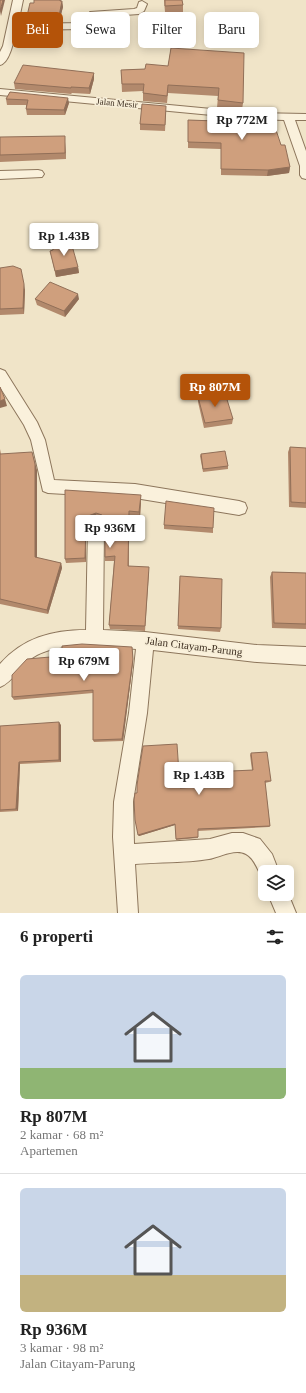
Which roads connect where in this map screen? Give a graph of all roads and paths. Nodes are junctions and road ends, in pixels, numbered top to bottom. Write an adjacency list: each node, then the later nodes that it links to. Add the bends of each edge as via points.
1 (18, 0): 3 (street)
2 (142, 4): 4 (street, via 141,9 136,12 93,14 86,26)
3 (16, 12)
4 (63, 26)
5 (12, 31): 6 (street)
6 (0, 62)
7 (0, 92): 8 (street, Jalan Mesir)
8 (288, 117): 9 (street, Jalan Mesir); 12 (street, via 306,166)
9 (306, 117)
10 (38, 174): 11 (street)
11 (0, 175)
12 (306, 175)
13 (0, 375): 14 (street, via 30,422 38,440 48,486 135,491)
14 (239, 508)
15 (96, 528): 16 (street)
16 (94, 638): 17 (street, Jalan Citayam-Parung); 19 (street, Jalan Citayam-Parung, via 55,640 37,645 25,651)
17 (145, 640): 18 (street, Jalan Citayam-Parung); 20 (street, via 138,713 123,804 122,840)
18 (306, 656)
19 (0, 678)
20 (125, 856): 21 (street, via 243,843 253,846); 23 (street)
21 (266, 865)
22 (281, 901): 24 (street)
23 (128, 913)
24 (286, 913)

